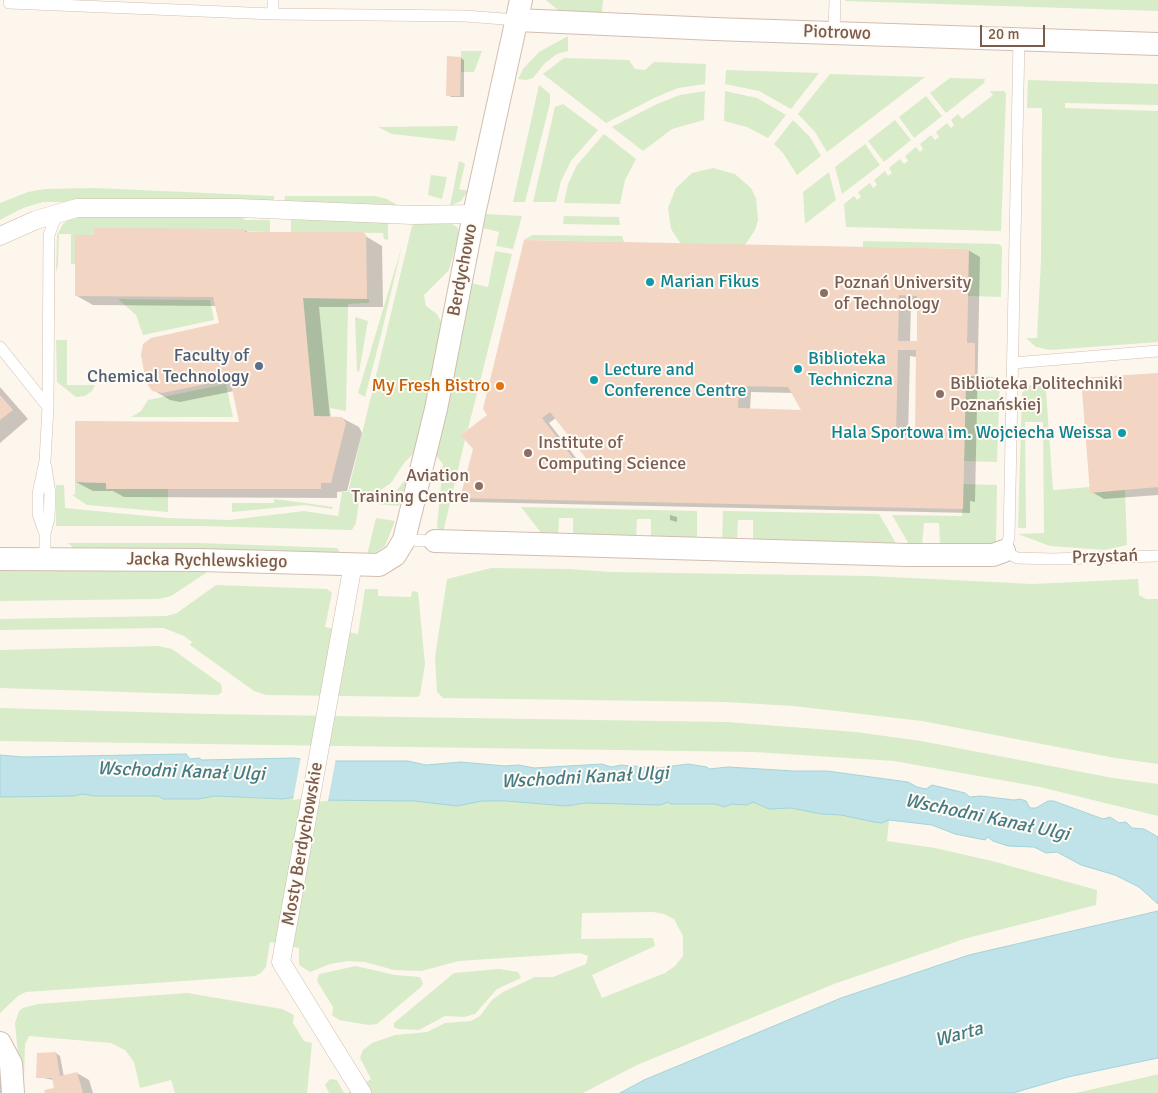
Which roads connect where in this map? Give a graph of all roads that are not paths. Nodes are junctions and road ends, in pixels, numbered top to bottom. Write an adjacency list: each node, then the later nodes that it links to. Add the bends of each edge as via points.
1 (273, 0): 6 (lane)
2 (835, 0): 7 (lane)
3 (9, 3): 4 (lane)
4 (157, 4): 6 (lane)
5 (519, 10): 6 (lane, via 465,16); 7 (street, Piotrowo); 11 (street, Berdychowo)
6 (273, 14)
7 (834, 33): 8 (street, Piotrowo)
8 (1019, 39): 9 (street, Piotrowo); 15 (lane)
9 (1158, 44)
10 (68, 209): 11 (street, via 229,208); 12 (street); 16 (lane, via 54,219 49,235)
11 (474, 214): 17 (street, Berdychowo, via 436,409)
12 (0, 236)
13 (0, 347): 16 (lane)
14 (1158, 351): 15 (lane)
15 (1013, 363): 19 (lane, via 1009,538)
16 (48, 407): 22 (lane, via 45,461 50,518 45,534)
17 (404, 540): 18 (lane); 22 (street, Jacka Rychlewskiego, via 395,555 379,565)
18 (435, 541): 19 (street, via 908,555 992,555)
19 (1004, 551): 20 (lane, Przystań, via 1018,558)
20 (1158, 556)
21 (0, 559): 22 (street, Jacka Rychlewskiego)
22 (45, 559)
23 (350, 580): 26 (street, Mosty Berdychowskie, via 281,962)
24 (0, 1043): 25 (street, via 10,1064)
25 (13, 1093)
26 (362, 1093)

